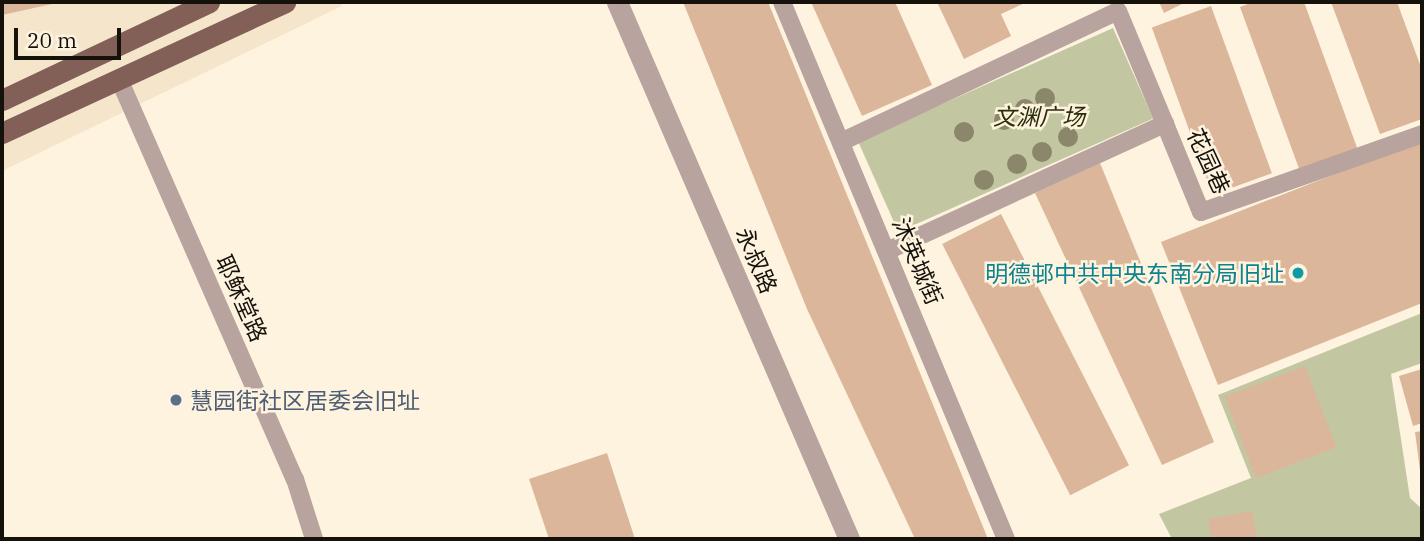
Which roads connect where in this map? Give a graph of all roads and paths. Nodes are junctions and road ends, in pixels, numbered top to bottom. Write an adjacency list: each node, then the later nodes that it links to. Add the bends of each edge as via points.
1 (209, 2): 6 (main road)
2 (285, 2): 5 (main road)
3 (617, 2): 13 (street, 永叔路)
4 (782, 2): 10 (lane, 沐英城街)
5 (119, 79): 8 (main road); 12 (lane, 耶稣堂路, via 295,479)
6 (2, 100)
7 (1165, 124): 9 (lane, 花园巷, via 1201,212); 10 (lane, via 1118,11); 11 (lane, 花园巷)
8 (2, 134)
9 (1422, 134)
10 (841, 142): 11 (lane, 沐英城街)
11 (887, 251): 14 (lane, 沐英城街)
12 (314, 539)
13 (849, 539)
14 (1006, 539)

